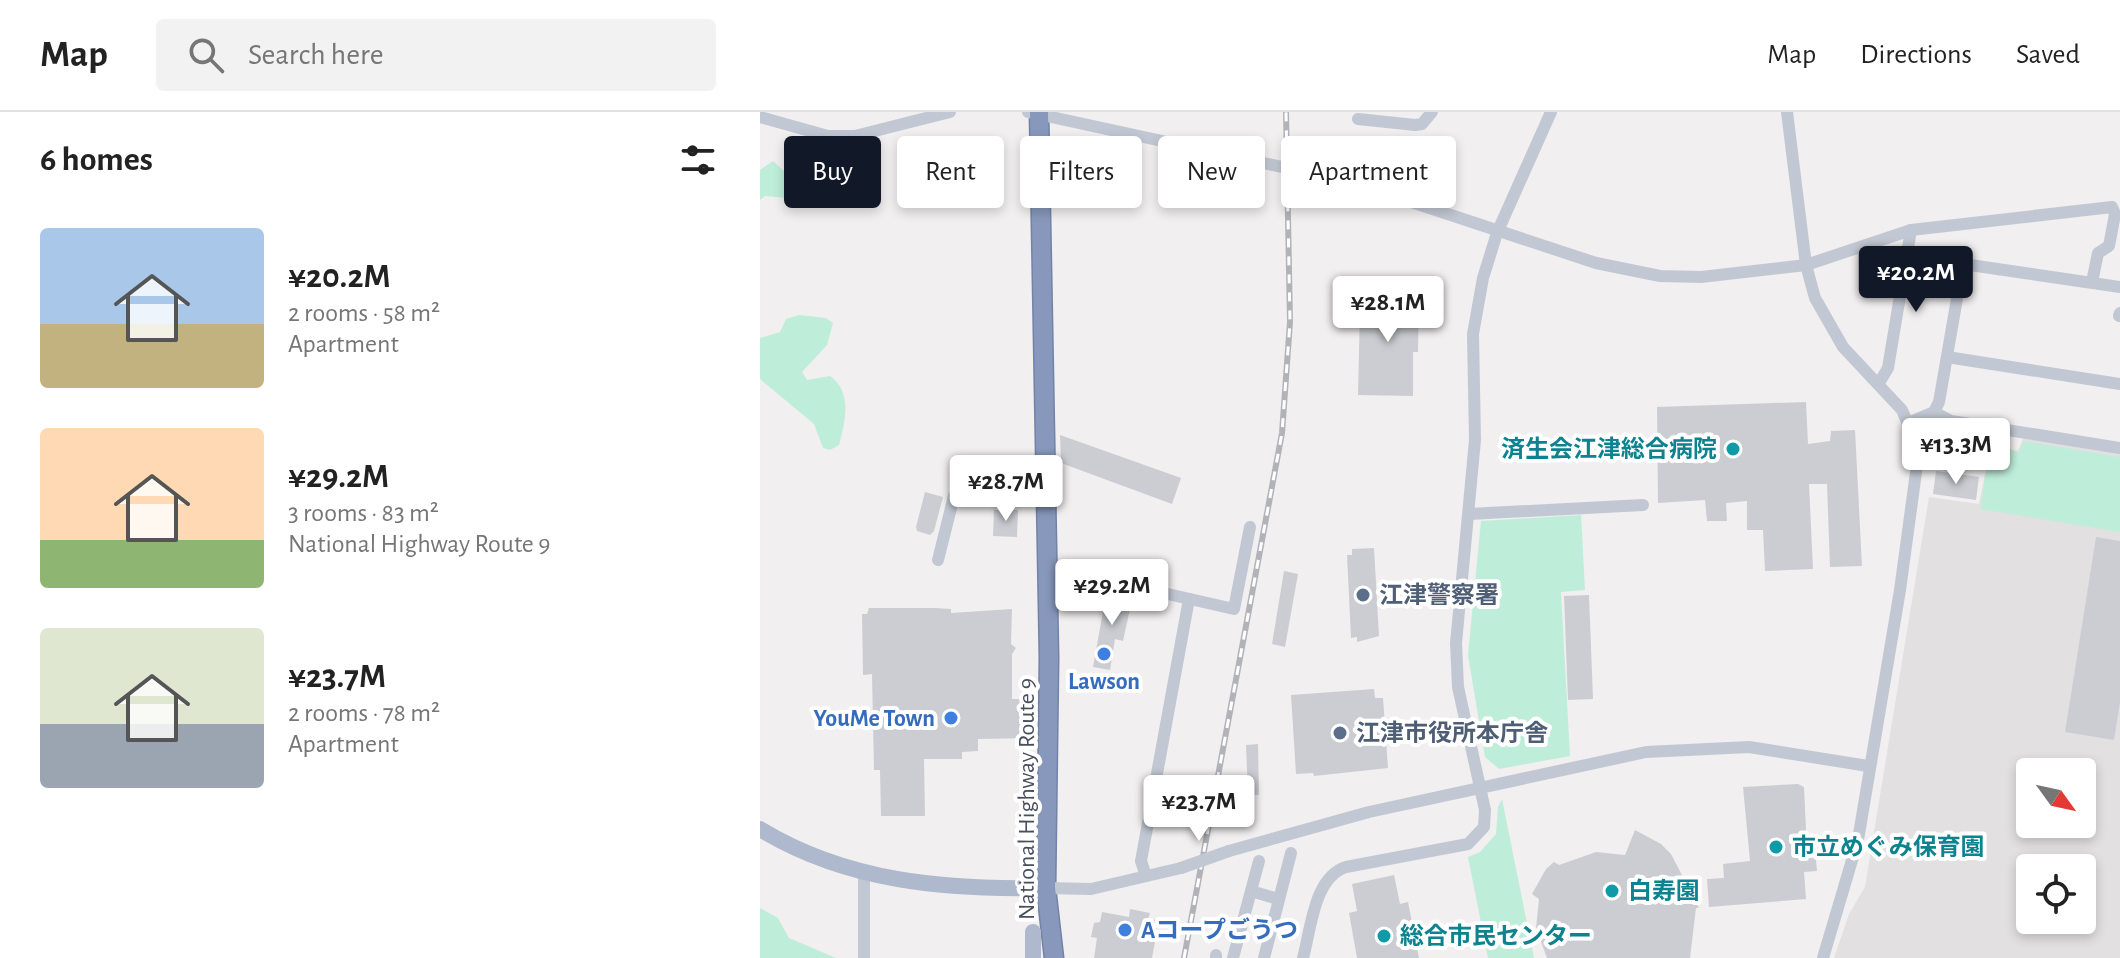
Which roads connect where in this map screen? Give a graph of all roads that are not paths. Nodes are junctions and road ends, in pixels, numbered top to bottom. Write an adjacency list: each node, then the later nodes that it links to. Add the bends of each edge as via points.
1 (950, 112): 7 (street)
2 (1028, 112): 3 (street)
3 (1039, 112): 11 (street, via 1351,182); 21 (highway, National Highway Route 9)
4 (1432, 112): 9 (street, via 1415,125)
5 (1551, 112): 11 (street)
6 (1787, 112): 12 (street)
7 (925, 116): 8 (street, via 882,132 841,136)
8 (760, 117)
9 (1358, 119)
10 (1911, 230): 12 (street); 13 (street, via 2112,207 2109,246 2098,253); 16 (street, via 1888,368)
11 (1497, 233): 12 (street, via 1660,276 1701,277); 23 (street, via 1473,334 1475,440)
12 (1806, 265): 16 (street, via 1828,325)
13 (2092, 282): 14 (street); 15 (street, via 1970,265 1962,270)
14 (2120, 287)
15 (1947, 357): 17 (street); 18 (street)
16 (1879, 383): 19 (street)
17 (2120, 384)
18 (1934, 412): 19 (street); 20 (street, via 1951,421)
19 (1908, 423): 28 (street, via 1916,451 1914,505)
20 (2120, 448)
21 (1047, 502): 25 (street, via 967,489 954,496); 26 (highway, National Highway Route 9)
22 (1643, 505): 23 (street)
23 (1469, 514): 29 (street, via 1456,643 1458,687)
24 (1250, 527): 27 (street, via 1234,609)
25 (938, 560)
26 (1048, 577): 27 (street, via 1084,575); 35 (highway, National Highway Route 9)
27 (1189, 599): 34 (street, via 1143,848)
28 (1868, 766): 29 (street, via 1723,746 1646,752); 45 (street, via 1858,840)
29 (1480, 791): 34 (street, bridge, via 1369,812); 44 (street, via 1485,821 1473,842 1331,874)
30 (760, 829): 33 (main road, via 810,855)
31 (1291, 853): 37 (street)
32 (1259, 861): 36 (street)
33 (864, 874): 35 (main road, via 982,890); 39 (street)
34 (1146, 876): 35 (street, via 1091,889)
35 (1046, 888): 41 (highway, National Highway Route 9)
36 (1251, 891): 37 (street); 42 (street)
37 (1278, 899): 43 (street)
38 (1033, 932): 40 (main road)
39 (864, 958)
40 (1033, 958)
41 (1054, 958)
42 (1233, 958)
43 (1264, 958)
44 (1303, 958)
45 (1823, 958)

